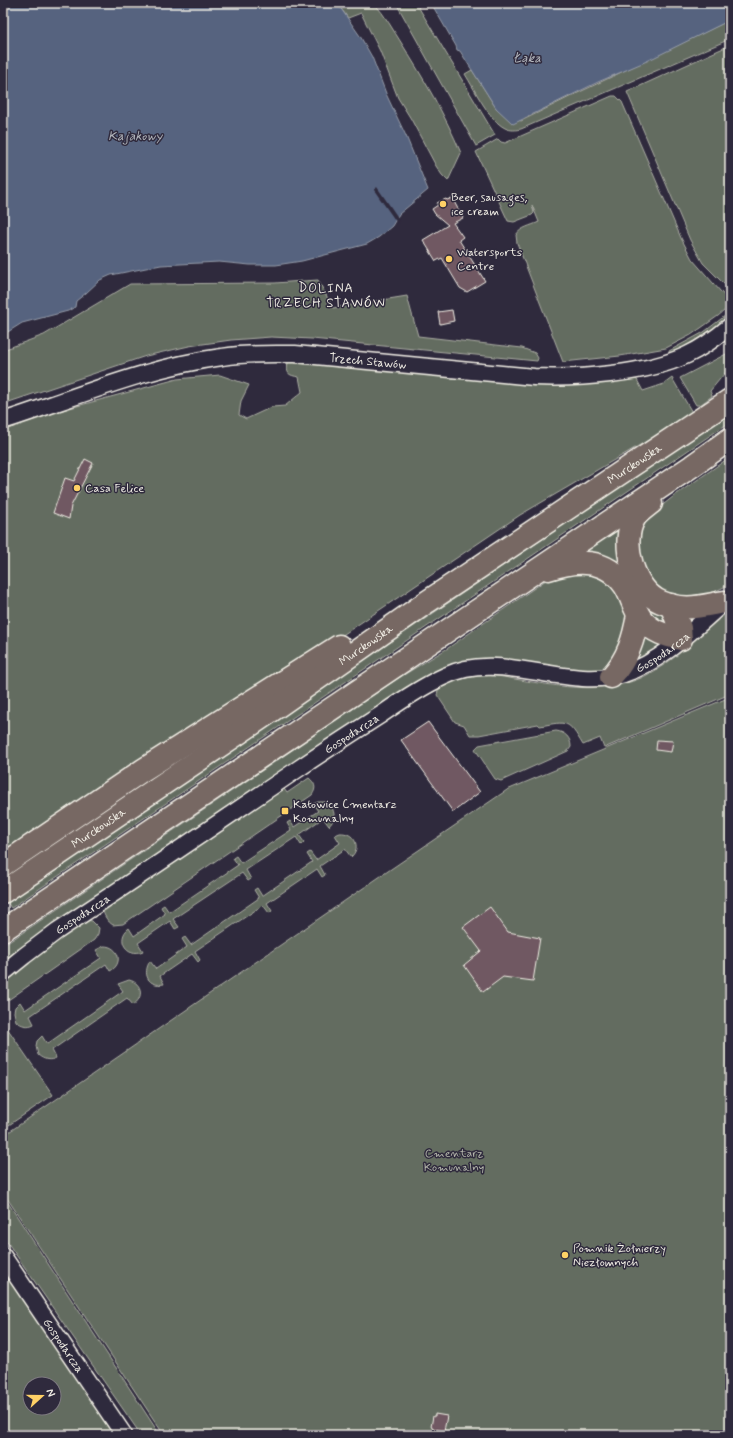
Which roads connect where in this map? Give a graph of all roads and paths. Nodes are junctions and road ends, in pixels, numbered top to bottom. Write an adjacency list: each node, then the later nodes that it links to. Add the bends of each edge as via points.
1 (730, 326): 3 (street, Trzech Stawów, via 706,344 668,363 588,376 534,377 295,354 223,356 166,368)
2 (730, 400): 8 (highway, Murckowska)
3 (3, 421)
4 (730, 439): 5 (highway)
5 (692, 466): 6 (highway); 9 (highway, via 635,517 630,532 630,556 634,572 650,594)
6 (519, 582): 10 (highway, via 560,565 592,563 607,569 618,578 625,586); 15 (highway)
7 (727, 599): 9 (highway, via 698,608); 11 (street, Gospodarcza)
8 (427, 602): 13 (highway, via 371,625 143,770); 14 (highway, Murckowska, via 267,714)
9 (671, 605): 11 (highway, via 680,628)
10 (638, 615): 11 (highway, via 652,629 666,636); 12 (highway, via 632,643 622,664)
11 (681, 639): 12 (street, Gospodarcza, via 646,664)
12 (611, 677): 16 (street, Gospodarcza, via 574,677 484,666 465,668 445,676 334,744 57,931)
13 (3, 865)
14 (3, 892)
15 (3, 930)
16 (3, 973)
17 (3, 1256): 18 (street, Gospodarcza)
18 (124, 1435)

